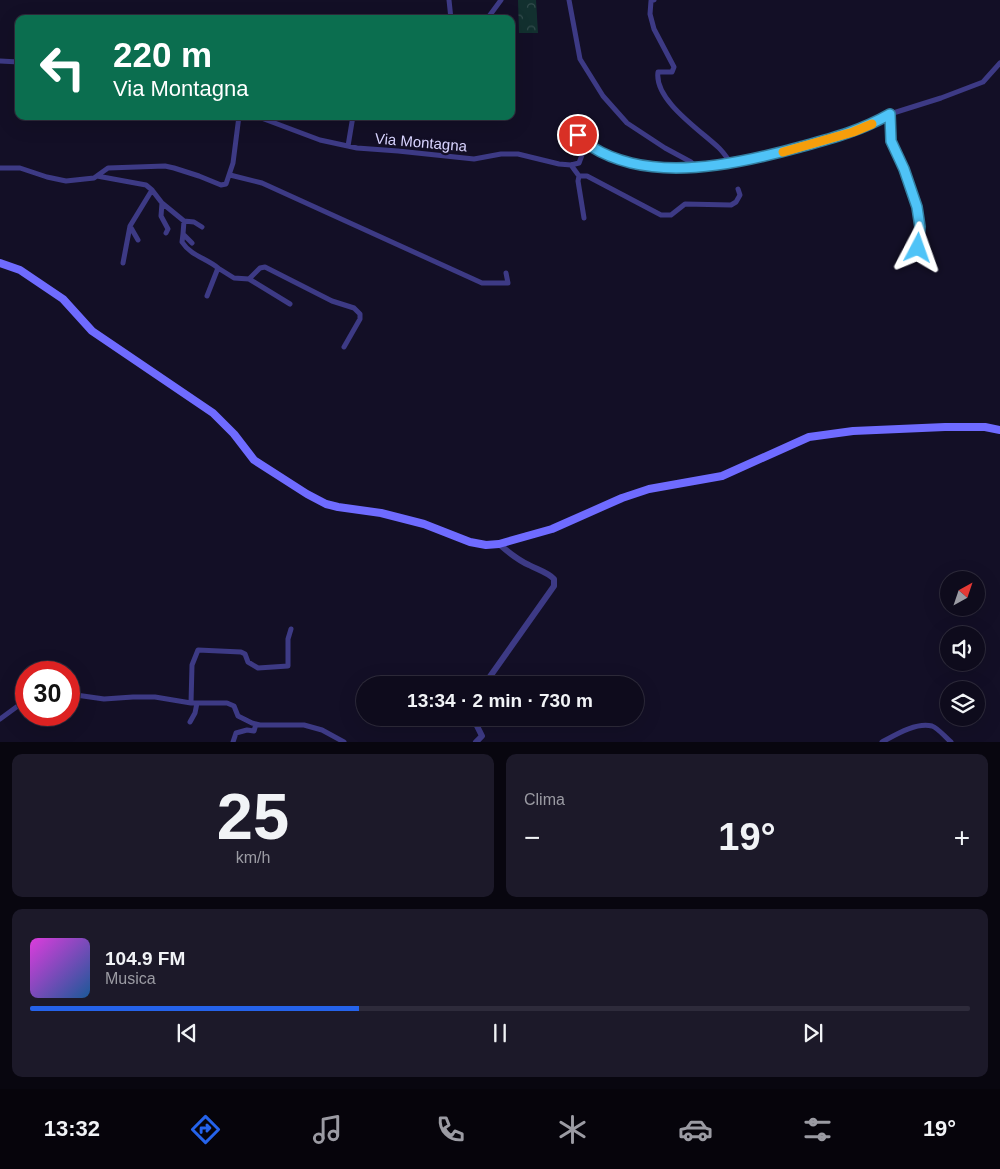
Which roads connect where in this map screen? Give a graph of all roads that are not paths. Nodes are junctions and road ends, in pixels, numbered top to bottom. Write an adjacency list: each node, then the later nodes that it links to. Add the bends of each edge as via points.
1 (449, 0): 5 (street)
2 (501, 0): 6 (street)
3 (569, 0): 17 (street, via 580,59 603,96 627,123)
4 (652, 0): 15 (street, via 650,14 654,29 674,67 672,72 658,72 657,80 669,101)
5 (451, 15)
6 (490, 15)
7 (0, 61): 8 (street)
8 (15, 62)
9 (1000, 62): 10 (street, via 983,82)
10 (890, 114): 15 (street, via 853,132); 33 (street, via 891,141 911,187 919,216 920,240)
11 (238, 120): 19 (street)
12 (267, 120): 14 (street, Via Montagna, via 320,140)
13 (352, 120): 14 (street)
14 (348, 146): 16 (street, Via Montagna, via 474,159 518,154)
15 (731, 163): 17 (street)
16 (571, 165): 17 (street, via 579,163 582,155 571,136 578,135 592,147 630,163 662,168); 21 (street)
17 (694, 166)
18 (0, 168): 20 (street, via 20,168 66,181)
19 (230, 175): 20 (street, via 226,184 221,186 165,166 108,168); 37 (street, via 262,183 482,283 508,283)
20 (97, 176): 23 (street, via 146,185)
21 (579, 176): 22 (street, via 587,176 661,215 671,215 685,204 731,205 740,195); 25 (street)
22 (738, 189)
23 (152, 190): 24 (street); 27 (street)
24 (162, 203): 26 (street); 29 (street, via 161,216 168,228)
25 (584, 218)
26 (184, 221): 28 (street); 30 (street)
27 (130, 226): 31 (street); 35 (street)
28 (202, 227)
29 (166, 233)
30 (183, 234): 32 (street); 36 (street, via 182,242 186,248)
31 (138, 240)
32 (192, 243)
33 (915, 257)
34 (0, 263): 43 (main road, via 20,270 63,299 92,331 213,414 254,460 307,494 338,508 381,513 424,524 470,542)
35 (123, 263)
36 (218, 268): 38 (street, via 234,278); 39 (street)
37 (506, 273)
38 (249, 279): 40 (street); 41 (street, via 265,267 332,302 354,308 360,319)
39 (207, 296)
40 (290, 304)
41 (344, 347)
42 (1000, 430): 43 (main road, via 945,427 853,431 810,437 722,476 649,489 552,529)
43 (500, 544): 45 (street, via 548,574 554,579 554,586)
44 (291, 629): 47 (street, via 288,666 258,668 248,662 242,652 198,650 192,665)
45 (490, 676)
46 (80, 696): 47 (street, via 104,699 155,697)
47 (194, 703): 50 (street, via 195,713); 51 (street, via 228,702 234,706 238,716)
48 (15, 708): 49 (street)
49 (0, 719)
50 (190, 722)
51 (256, 724): 54 (street, via 254,731 236,733); 55 (street, via 304,726 322,730)
52 (478, 726): 53 (street)
53 (484, 739): 56 (street)
54 (233, 742)
55 (344, 742)
56 (476, 742)
57 (882, 742): 58 (street, via 920,726 933,726)
58 (951, 742)

